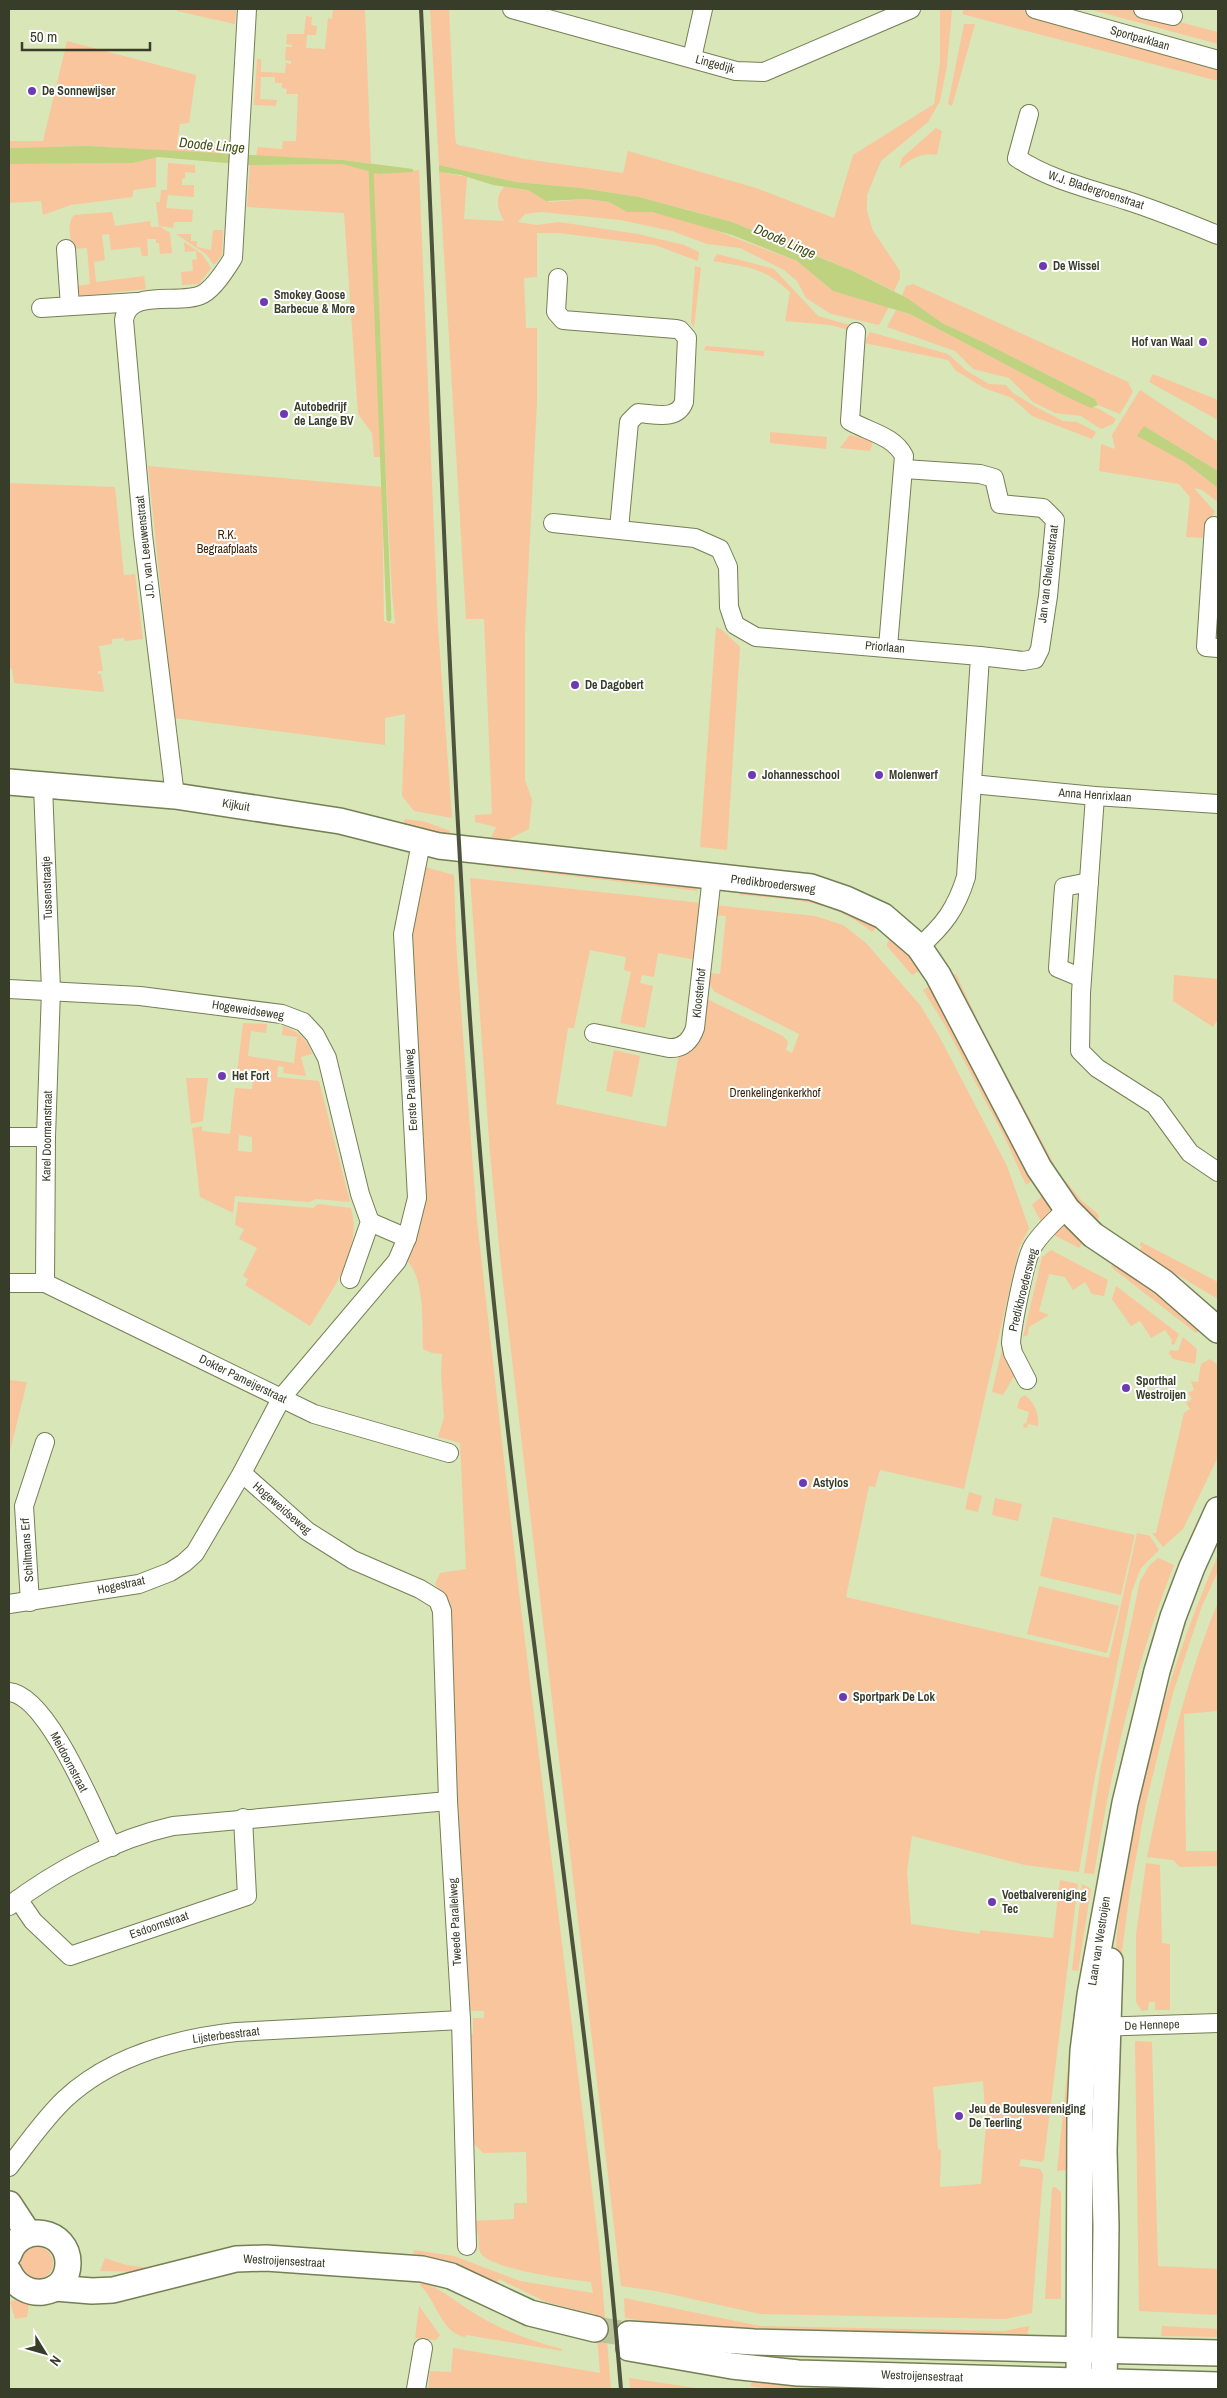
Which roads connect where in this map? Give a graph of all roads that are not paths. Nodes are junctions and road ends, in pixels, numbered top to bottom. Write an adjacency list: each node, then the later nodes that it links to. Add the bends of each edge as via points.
1 (247, 9): 15 (street, via 233,258 208,290 199,296)
2 (512, 9): 9 (street, Lingedijk)
3 (703, 9): 9 (street)
4 (912, 9): 9 (street, Lingedijk, via 764,72 736,71)
5 (1034, 9): 7 (street, Sportparklaan)
6 (1143, 9): 8 (street)
7 (1063, 12): 10 (street, Sportparklaan)
8 (1174, 16)
9 (692, 58)
10 (1218, 60)
11 (1029, 114): 12 (street, W.J. Bladergroenstraat, via 1018,158 1025,163 1041,172 1142,205)
12 (1218, 235)
13 (66, 249): 16 (street)
14 (558, 278): 22 (street, via 556,312 563,320 676,329 687,338 684,402 680,410 673,415 638,413 629,422)
15 (137, 302): 16 (street); 29 (street, J.D. van Leeuwenstraat, via 126,311 124,324 143,535)
16 (70, 306): 17 (street)
17 (41, 308)
18 (856, 332): 19 (street, via 850,421 892,440 904,456)
19 (904, 469): 23 (street); 25 (street, Jan van Ghelcenstraat, via 980,474 994,478 1000,504 1043,508 1055,520 1048,596 1036,659)
20 (553, 523): 22 (street, Priorlaan)
21 (1214, 526): 24 (street, via 1206,647)
22 (619, 529): 23 (street, Priorlaan, via 695,538 720,549 728,567 729,607 735,626 756,637)
23 (888, 647): 25 (street, Priorlaan)
24 (1218, 648)
25 (980, 656): 27 (street)
26 (9, 782): 28 (street, Kijkuit)
27 (972, 784): 30 (street, Anna Henrixlaan); 36 (street, via 966,877 958,900 942,927)
28 (43, 786): 29 (street, Kijkuit); 39 (street, Tussenstraatje)
29 (175, 796): 32 (street, Kijkuit, via 340,821)
30 (1095, 796): 31 (street, Anna Henrixlaan); 35 (street)
31 (1218, 804)
32 (421, 843): 33 (street, Kijkuit); 46 (street, Eerste Parallelweg, via 403,934 417,1198)
33 (460, 848): 34 (street, Predikbroedersweg)
34 (712, 876): 36 (street, Predikbroedersweg, via 826,891 883,916); 40 (street, Kloosterhof, via 695,1028 691,1038 680,1047 669,1048)
35 (1089, 882): 37 (street); 37 (street, via 1064,887 1058,968)
36 (919, 947): 44 (street, Predikbroedersweg, via 938,975 1039,1168)
37 (1082, 978): 43 (street, via 1080,1051 1097,1068 1155,1105 1190,1153)
38 (9, 989): 39 (street, Hogeweidseweg)
39 (51, 990): 42 (street, Karel Doormanstraat); 45 (street, Hogeweidseweg, via 226,1006 282,1014 303,1022 315,1035 327,1058 360,1194)
40 (594, 1033)
41 (9, 1137): 42 (street)
42 (46, 1137): 50 (street, Karel Doormanstraat)
43 (1218, 1172)
44 (1067, 1209): 48 (street, Predikbroedersweg, via 1093,1235); 54 (street, Predikbroedersweg, via 1032,1247 1028,1261 1011,1343)
45 (370, 1222): 46 (street); 47 (street)
46 (407, 1238): 52 (street, Eerste Parallelweg, via 397,1261)
47 (350, 1279)
48 (1163, 1282): 51 (street, Predikbroedersweg); 53 (street, Predikbroedersweg)
49 (9, 1283): 50 (street)
50 (45, 1283): 55 (street, Dokter Pameijerstraat)
51 (1218, 1307)
52 (349, 1319): 55 (street, Hogeweidseweg)
53 (1218, 1330)
54 (1028, 1380)
55 (282, 1397): 57 (street, Dokter Pameijerstraat, via 314,1414); 58 (street, Hogeweidseweg)
56 (45, 1442): 62 (street, Schiltmans Erf, via 24,1506)
57 (449, 1453)
58 (242, 1474): 61 (street, Hogeweidseweg, via 307,1531 353,1560 420,1588); 62 (street, Hogestraat, via 195,1553 184,1564 139,1584)
59 (1218, 1510): 71 (street, Laan van Westroijen, via 1173,1617 1156,1671 1134,1764 1109,1882)
60 (1218, 1544): 71 (street, Laan van Westroijen, via 1186,1617 1148,1743 1128,1838)
61 (438, 1600): 65 (street, Tweede Parallelweg, via 442,1611)
62 (30, 1602): 63 (street, Hogestraat)
63 (9, 1604)
64 (9, 1692): 67 (street, Meidoornstraat, via 25,1698 54,1732)
65 (448, 1801): 66 (street, Esdoornstraat); 69 (street, Tweede Parallelweg)
66 (243, 1818): 67 (street, Esdoornstraat, via 149,1831); 68 (street, Esdoornstraat, via 247,1896 70,1956)
67 (112, 1847): 68 (street, Esdoornstraat, via 60,1873)
68 (13, 1902)
69 (461, 2020): 72 (street, Lijsterbesstraat, via 236,2032 207,2035 155,2048 96,2074 49,2116); 75 (street, Tweede Parallelweg)
70 (1218, 2023): 71 (street, De Hennepe)
71 (1097, 2027): 80 (street, Laan van Westroijen, via 1080,2114); 81 (street, Laan van Westroijen, via 1104,2150)
72 (9, 2166)
73 (9, 2204): 74 (street)
74 (15, 2241): 76 (street, via 41,2232 57,2239 67,2254)
75 (467, 2246)
76 (61, 2278): 77 (street, via 38,2293); 78 (street, Westroijensestraat, via 148,2281 236,2259 266,2258 422,2270 451,2276 530,2313)
77 (12, 2284)
78 (596, 2336)
79 (423, 2348): 86 (street)
80 (1080, 2351): 81 (street, Westroijensestraat); 83 (street, Laan van Westroijen); 83 (street, Westroijensestraat, via 629,2341 732,2366 798,2374)
81 (1105, 2352): 82 (street, Westroijensestraat); 85 (street, Laan van Westroijen)
82 (1218, 2353)
83 (1080, 2385): 85 (street, Westroijensestraat)
84 (1218, 2385): 85 (street, Westroijensestraat)
85 (1104, 2386)
86 (416, 2389)

